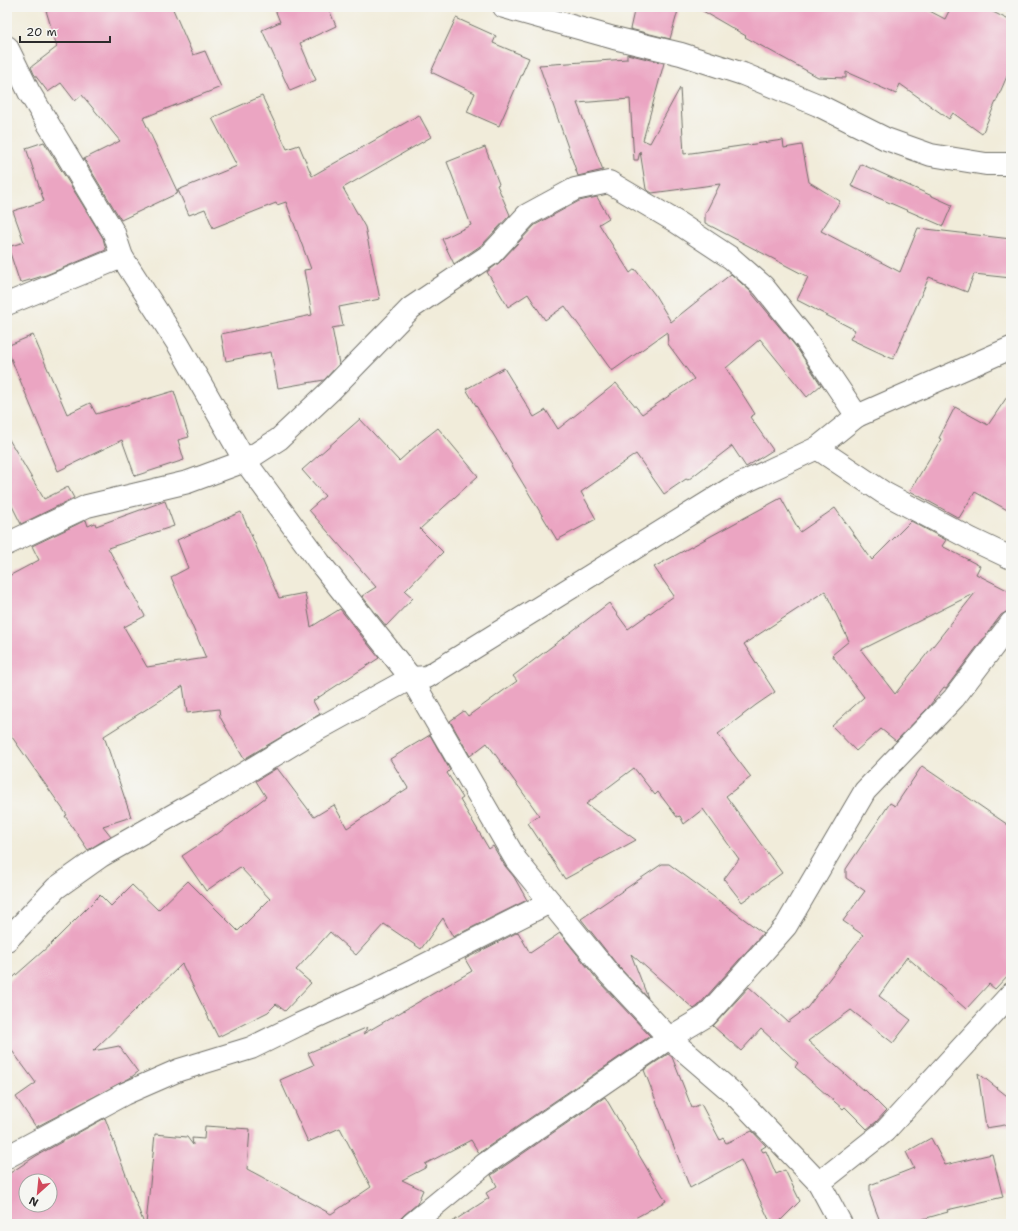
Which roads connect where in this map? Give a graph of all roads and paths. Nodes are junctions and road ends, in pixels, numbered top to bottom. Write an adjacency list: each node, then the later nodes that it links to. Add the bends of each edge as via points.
1 (504, 7): 3 (street, via 681,54 743,74 818,105 886,139 931,155 986,164)
2 (7, 48): 4 (street, via 29,92 114,232)
3 (1011, 164)
4 (122, 257): 5 (street); 9 (street, via 178,344)
5 (7, 304)
6 (1011, 348): 7 (street)
7 (857, 416): 8 (street); 9 (street, via 806,340 763,286 731,258 609,182 576,189 527,215 491,254 411,308 279,439)
8 (817, 448): 11 (street, via 884,493); 13 (street, via 730,489 427,677)
9 (245, 461): 10 (street, via 188,482 87,506); 13 (street, via 320,563)
10 (7, 544)
11 (1011, 558)
12 (1011, 623): 17 (street, via 954,698 865,791 786,926 706,1016)
13 (411, 678): 14 (street, via 516,860); 15 (street, via 311,733 101,856 56,888)
14 (550, 902): 17 (street, via 610,975); 18 (street, via 379,988 251,1048 179,1070 124,1094)
15 (8, 938)
16 (1011, 994): 19 (street, via 885,1131)
17 (669, 1038): 19 (street, via 733,1093); 20 (street, via 485,1164)
18 (7, 1157)
19 (819, 1182): 21 (street)
20 (412, 1224)
21 (841, 1224)

